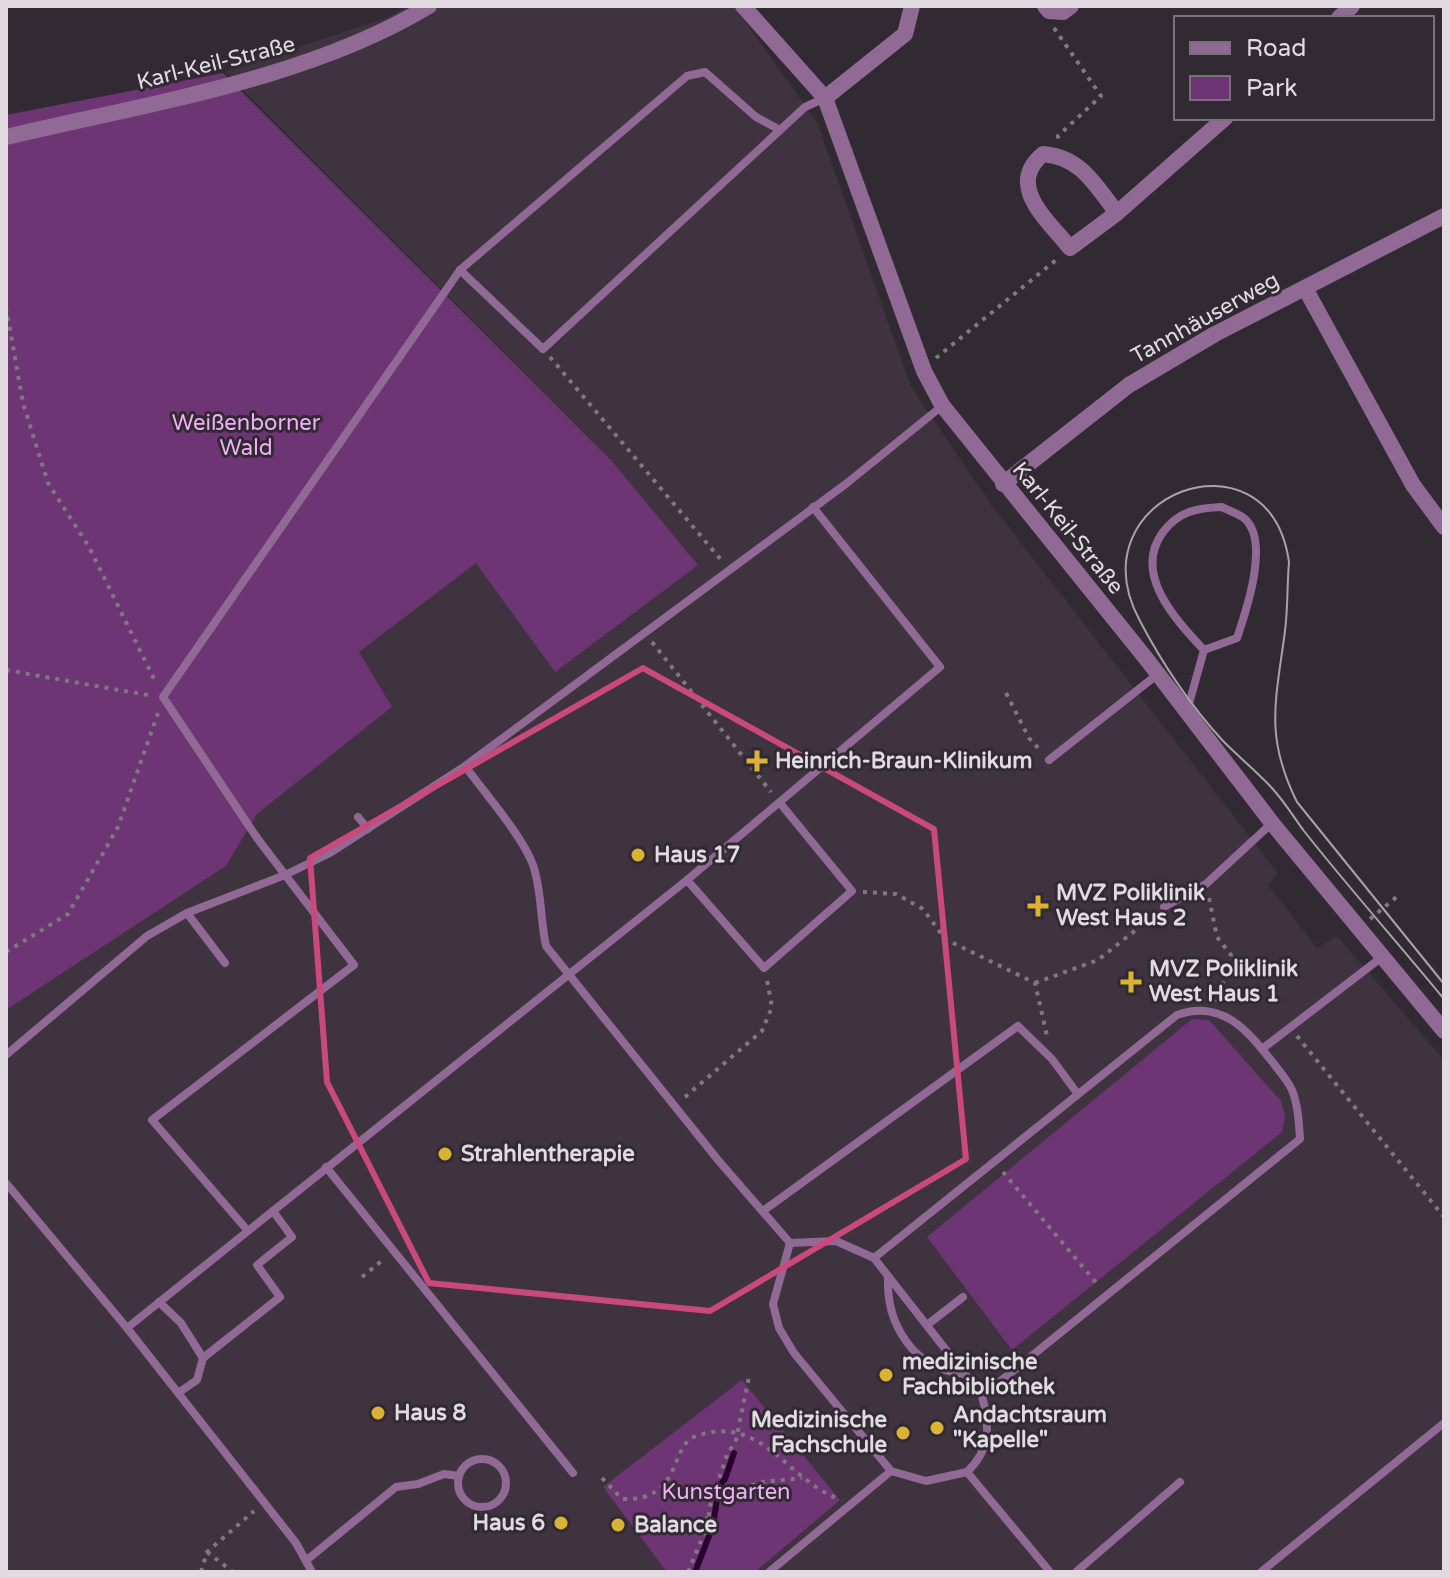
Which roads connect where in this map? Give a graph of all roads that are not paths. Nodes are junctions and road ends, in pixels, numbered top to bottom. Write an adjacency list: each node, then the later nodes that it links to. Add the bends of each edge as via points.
1 (429, 6): 9 (street, Karl-Keil-Straße, via 393,28 316,60)
2 (743, 6): 6 (street, Karl-Keil-Straße)
3 (912, 6): 6 (street, via 905,34)
4 (1071, 6): 5 (street, via 1063,12)
5 (1047, 8)
6 (825, 98): 8 (lane, via 805,107); 14 (street, Karl-Keil-Straße, via 924,371)
7 (1223, 120): 10 (street)
8 (780, 130): 12 (lane, via 756,117 705,72 687,76); 12 (lane, via 543,349)
9 (6, 137)
10 (1117, 213): 10 (street, via 1078,163 1059,155 1043,154 1025,178 1029,196 1070,248)
11 (1444, 216): 13 (street, Tannhäuserweg)
12 (460, 270): 27 (lane, via 163,697)
13 (1305, 288): 15 (street, Tannhäuserweg, via 1129,385); 17 (street, via 1413,485)
14 (942, 405): 15 (street, Karl-Keil-Straße); 16 (lane)
15 (1003, 484): 19 (street, Karl-Keil-Straße)
16 (813, 507): 22 (lane); 23 (lane, via 940,667)
17 (1444, 527)
18 (1204, 650): 18 (lane, via 1237,638 1254,570 1257,542 1247,520 1222,507 1195,508 1173,519 1156,542 1151,568 1162,598); 20 (lane)
19 (1158, 674): 20 (street, Karl-Keil-Straße); 21 (lane)
20 (1186, 712): 25 (street, Karl-Keil-Straße)
21 (1049, 760)
22 (465, 766): 26 (lane); 33 (lane, via 532,862 546,946)
23 (780, 803): 28 (lane); 28 (lane, via 852,891 764,968)
24 (358, 817): 26 (lane)
25 (1272, 823): 29 (lane, via 1206,884); 31 (street, Karl-Keil-Straße)
26 (368, 829): 27 (lane)
27 (285, 875): 30 (lane); 42 (lane, via 354,965 152,1120)
28 (687, 880): 33 (lane)
29 (1164, 907)
30 (187, 913): 32 (lane); 36 (lane, via 147,936)
31 (1382, 957): 34 (street, Karl-Keil-Straße); 35 (lane)
32 (225, 963)
33 (569, 975): 38 (lane); 41 (lane)
34 (1444, 1031)
35 (1262, 1049): 37 (lane, via 1237,1022 1195,1009 1177,1015); 53 (lane, via 1292,1088 1300,1139)
36 (6, 1055)
37 (1077, 1093): 41 (lane, via 1018,1026); 44 (lane)
38 (326, 1167): 40 (lane); 57 (lane)
39 (6, 1183): 49 (lane)
40 (273, 1211): 42 (lane); 50 (lane, via 292,1237 257,1265 280,1297)
41 (763, 1211): 43 (lane)
42 (248, 1231): 47 (lane)
43 (790, 1243): 44 (lane, via 836,1241); 55 (lane, via 773,1304 779,1328)
44 (874, 1258): 45 (lane)
45 (888, 1276): 48 (lane); 51 (lane, via 893,1321 908,1344 930,1364)
46 (963, 1297): 48 (lane)
47 (159, 1302): 49 (lane); 50 (lane, via 181,1323)
48 (927, 1325): 51 (lane)
49 (127, 1328): 52 (lane)
50 (203, 1358): 52 (lane, via 197,1380)
51 (964, 1374): 53 (lane)
52 (178, 1393): 61 (lane)
53 (982, 1396): 56 (lane, via 988,1443)
54 (1444, 1423): 67 (lane)
55 (891, 1471): 56 (lane, via 926,1481); 64 (lane)
56 (967, 1472): 65 (lane)
57 (573, 1473)
58 (459, 1476): 58 (lane, via 460,1492 470,1504 485,1507 503,1494 505,1479 491,1461 475,1460); 62 (lane, via 444,1474 396,1487)
59 (1180, 1482): 66 (lane)
60 (278, 1501): 61 (lane)
61 (267, 1505): 62 (lane)
62 (308, 1559): 63 (lane)
63 (312, 1572)
64 (769, 1572)
65 (1050, 1572)
66 (1076, 1572)
67 (1261, 1572)

